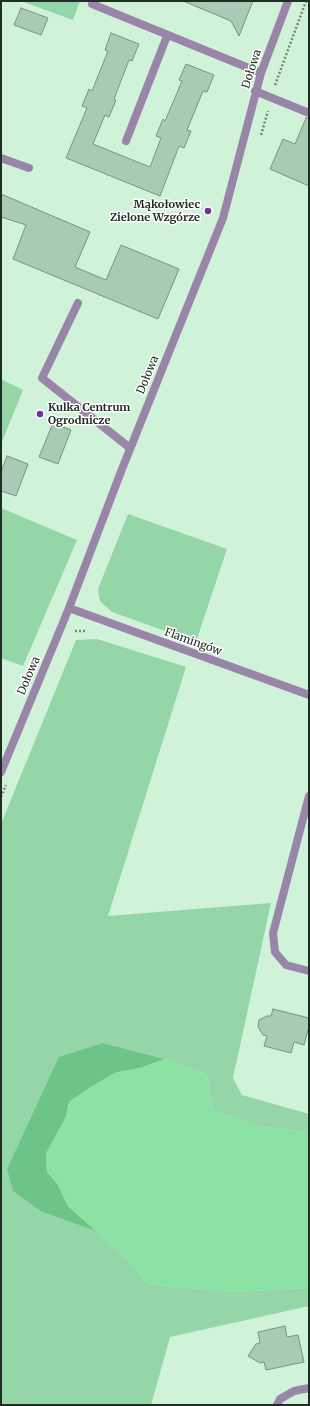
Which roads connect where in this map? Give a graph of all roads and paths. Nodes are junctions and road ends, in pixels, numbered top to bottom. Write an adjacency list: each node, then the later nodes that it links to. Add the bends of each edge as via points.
1 (288, 1): 4 (street, Dołowa)
2 (92, 4): 3 (street)
3 (167, 36): 4 (street); 7 (street)
4 (261, 73): 5 (street, Dołowa)
5 (256, 91): 6 (street); 11 (street, Dołowa, via 223,218)
6 (309, 113)
7 (126, 141)
8 (1, 158): 9 (street)
9 (29, 168)
10 (78, 302): 11 (street, via 42,378)
11 (130, 448): 12 (street, Dołowa)
12 (69, 608): 13 (street, Flamingów); 14 (street, Dołowa)
13 (309, 695)
14 (1, 772)
15 (309, 796): 16 (street, via 273,933 275,952 286,964)
16 (309, 971)
17 (309, 1388): 18 (street, via 294,1391 280,1399)
18 (277, 1405)

